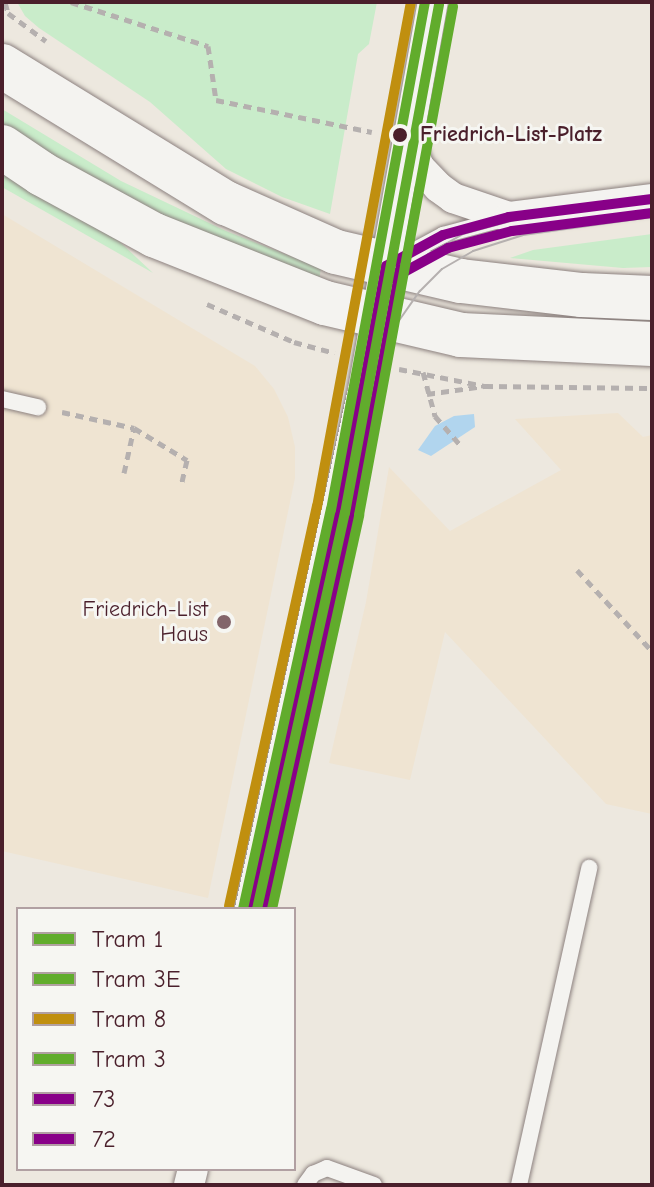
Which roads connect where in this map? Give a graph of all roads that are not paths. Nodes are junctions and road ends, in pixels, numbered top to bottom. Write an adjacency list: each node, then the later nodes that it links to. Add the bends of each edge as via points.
1 (433, 2): 3 (street)
2 (2, 66): 7 (main road, via 226,203 307,241)
3 (409, 143): 6 (street, via 419,167 438,187 453,198); 7 (street)
4 (2, 147): 9 (main road, via 154,235 295,292)
5 (652, 199): 6 (street)
6 (509, 217): 7 (lane, via 443,235)
7 (386, 266): 8 (main road, via 461,281); 9 (street)
8 (652, 298)
9 (376, 317): 10 (main road, via 461,335); 14 (street)
10 (652, 344)
11 (2, 399): 12 (lane)
12 (38, 407)
13 (589, 868): 17 (lane)
14 (250, 907)
15 (305, 1185): 16 (lane, via 327,1168)
16 (374, 1185)
17 (519, 1185)

